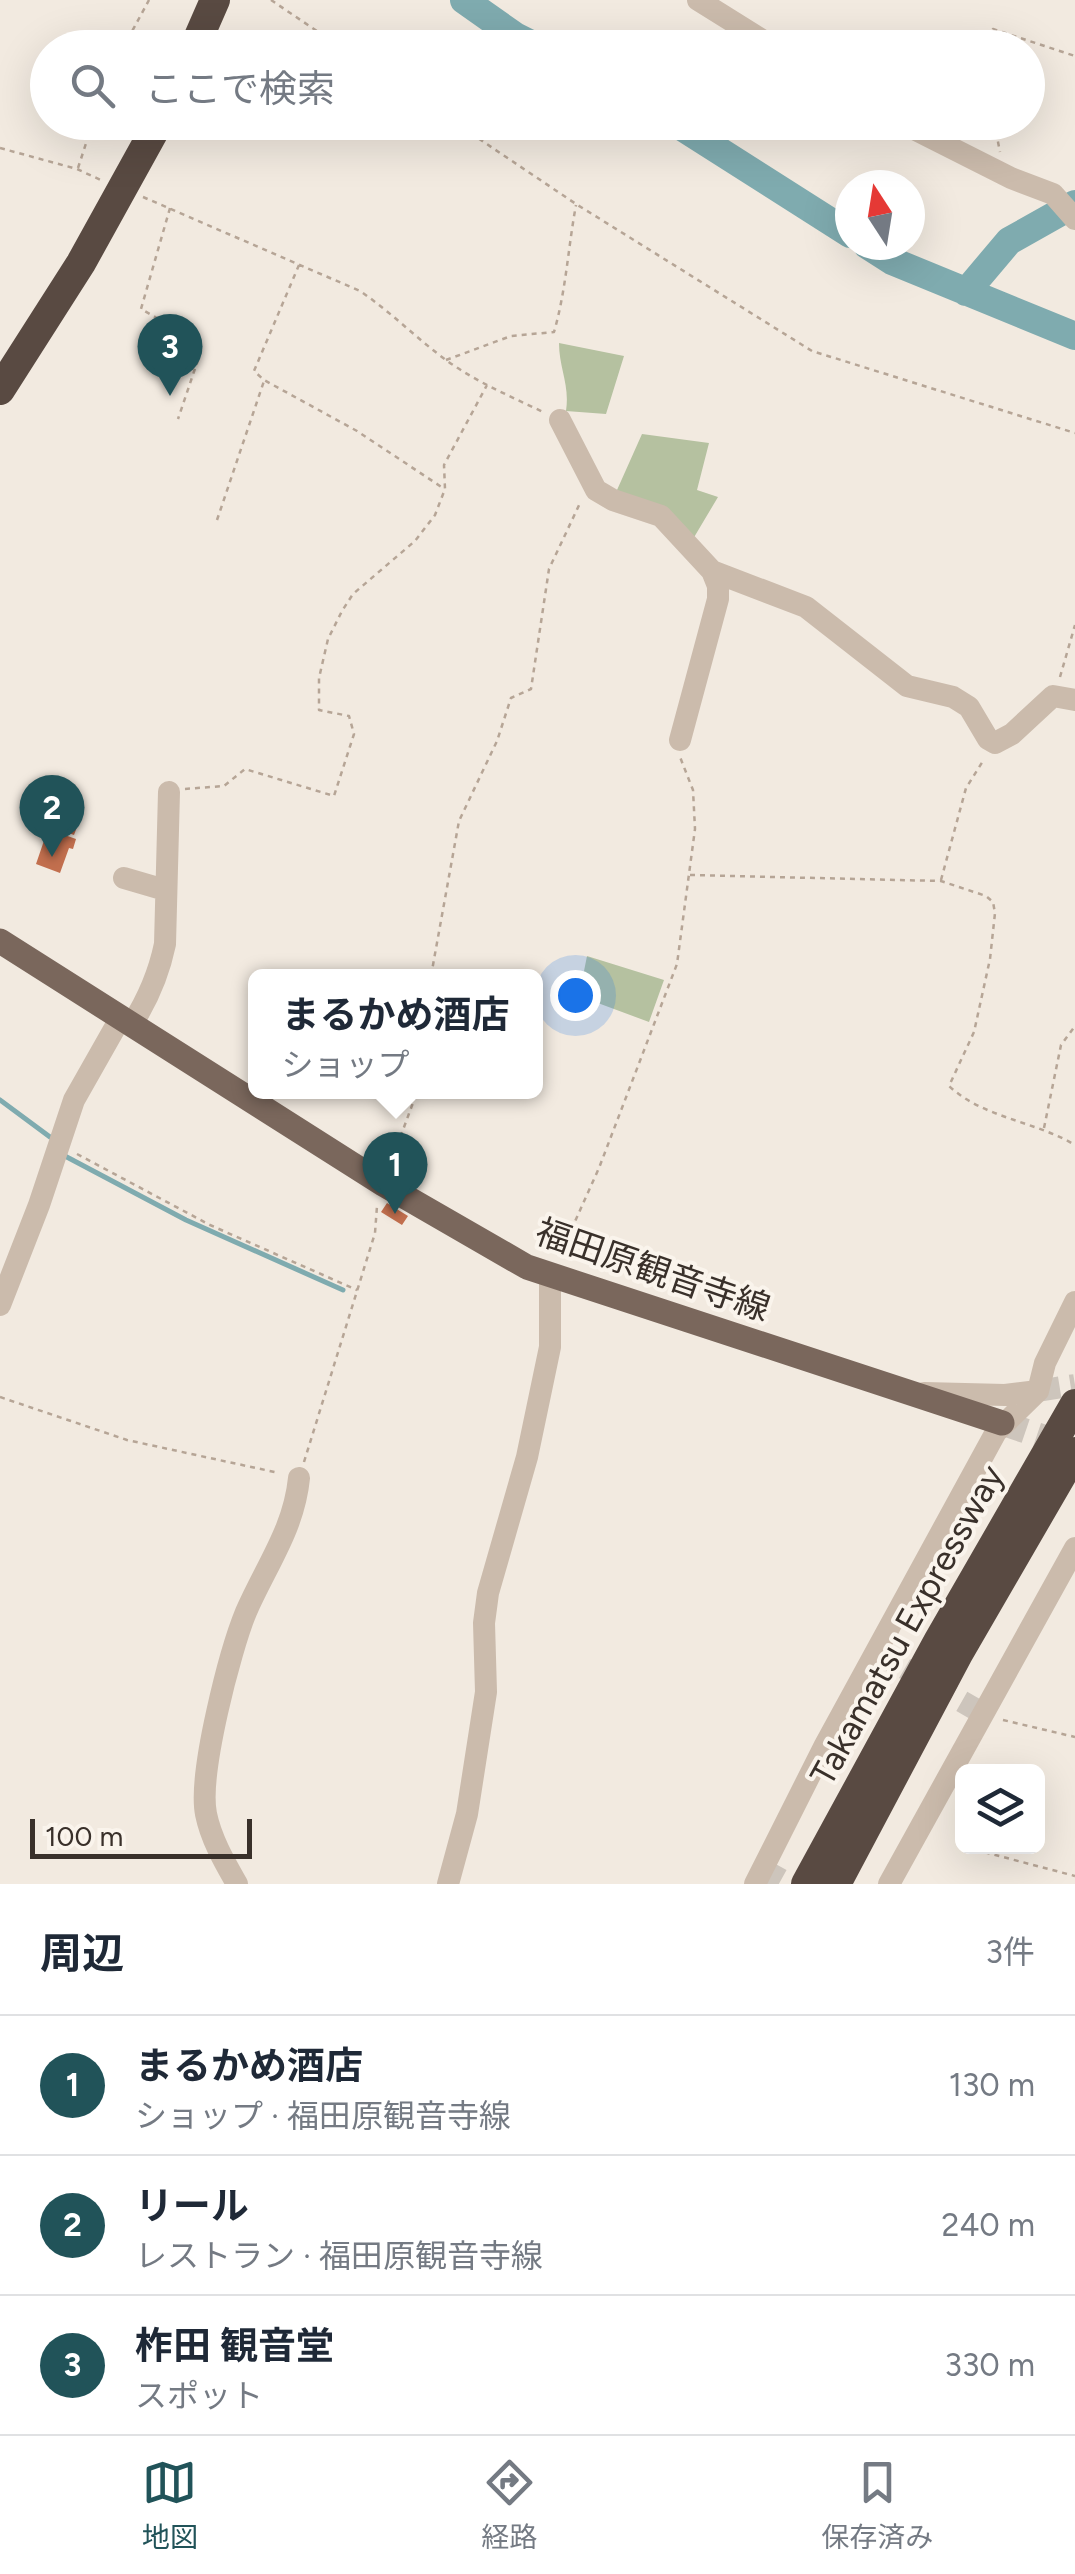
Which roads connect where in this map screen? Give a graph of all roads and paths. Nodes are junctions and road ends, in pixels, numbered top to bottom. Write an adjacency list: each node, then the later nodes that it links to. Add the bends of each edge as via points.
1 (150, 0): 5 (path)
2 (215, 0): 6 (highway)
3 (271, 0): 7 (path)
4 (698, 0): 8 (street)
5 (133, 30)
6 (202, 30)
7 (315, 30)
8 (746, 30)
9 (1045, 46): 10 (path)
10 (1075, 56)
11 (87, 140): 18 (path)
12 (150, 140): 19 (highway)
13 (481, 140): 20 (path)
14 (936, 140): 22 (street, via 1053,194)
15 (997, 140): 17 (path)
16 (0, 148): 18 (path)
17 (1000, 153)
18 (77, 169): 19 (path)
19 (124, 190): 21 (path); 27 (highway)
20 (576, 204): 24 (path, via 554,332 511,336); 30 (path, via 812,351)
21 (171, 207): 23 (path); 28 (path, via 141,310 199,342 202,351)
22 (1075, 219)
23 (300, 264): 24 (path, via 360,291); 25 (path, via 254,371)
24 (446, 360): 26 (path)
25 (264, 380): 32 (path); 33 (path)
26 (486, 385): 29 (path); 32 (path, via 444,466)
27 (0, 390)
28 (178, 419)
29 (560, 420): 31 (street)
30 (1075, 433)
31 (590, 482): 34 (street, via 613,500 660,516); 45 (path, via 550,570 532,689 511,698 459,820)
32 (445, 489): 39 (path, via 415,541 353,594 328,639 320,710 350,716 354,734 334,796 245,770 224,786)
33 (217, 520)
34 (712, 571): 37 (street, via 718,599); 38 (street, via 806,607 907,686 953,697 969,708)
35 (1075, 625): 36 (path)
36 (1064, 698): 38 (street)
37 (680, 740): 40 (path, via 695,805)
38 (995, 743): 42 (path, via 966,788)
39 (169, 792): 43 (street)
40 (690, 875): 42 (path); 55 (path, via 672,981)
41 (124, 878): 43 (street)
42 (941, 881): 51 (path, via 986,896 996,912 974,1032 949,1086 976,1106)
43 (165, 890): 46 (street, via 161,966)
44 (0, 941): 46 (main road, 福田原観音寺線)
45 (432, 969)
46 (126, 1020): 48 (main road, 福田原観音寺線); 52 (street, via 74,1100)
47 (1075, 1026): 51 (path, via 1062,1045)
48 (248, 1098)
49 (250, 1099): 54 (main road, 福田原観音寺線)
50 (414, 1099): 54 (path)
51 (1044, 1128): 53 (path)
52 (58, 1144): 56 (path, via 210,1225); 58 (street)
53 (1075, 1145)
54 (383, 1184): 55 (main road, 福田原観音寺線); 56 (path)
55 (550, 1276): 59 (main road, 福田原観音寺線); 72 (street, via 550,1347 488,1592 486,1692 467,1814)
56 (358, 1291): 65 (path)
57 (1075, 1302): 60 (street)
58 (0, 1305)
59 (906, 1389): 60 (street); 63 (main road, 福田原観音寺線)
60 (1038, 1392): 63 (street)
61 (0, 1398): 65 (path, via 127,1440)
62 (1075, 1404): 74 (highway, Takamatsu Expressway)
63 (999, 1428): 73 (street)
64 (1075, 1452): 75 (highway, Takamatsu Expressway)
65 (300, 1478): 71 (street, via 290,1527 227,1666 206,1784 206,1813)
66 (1075, 1548): 67 (street)
67 (982, 1713): 68 (path); 76 (street)
68 (1075, 1737)
69 (992, 1854): 70 (path)
70 (1075, 1876)
71 (237, 1884)
72 (448, 1884)
73 (755, 1884)
74 (806, 1884)
75 (836, 1884)
76 (888, 1884)

